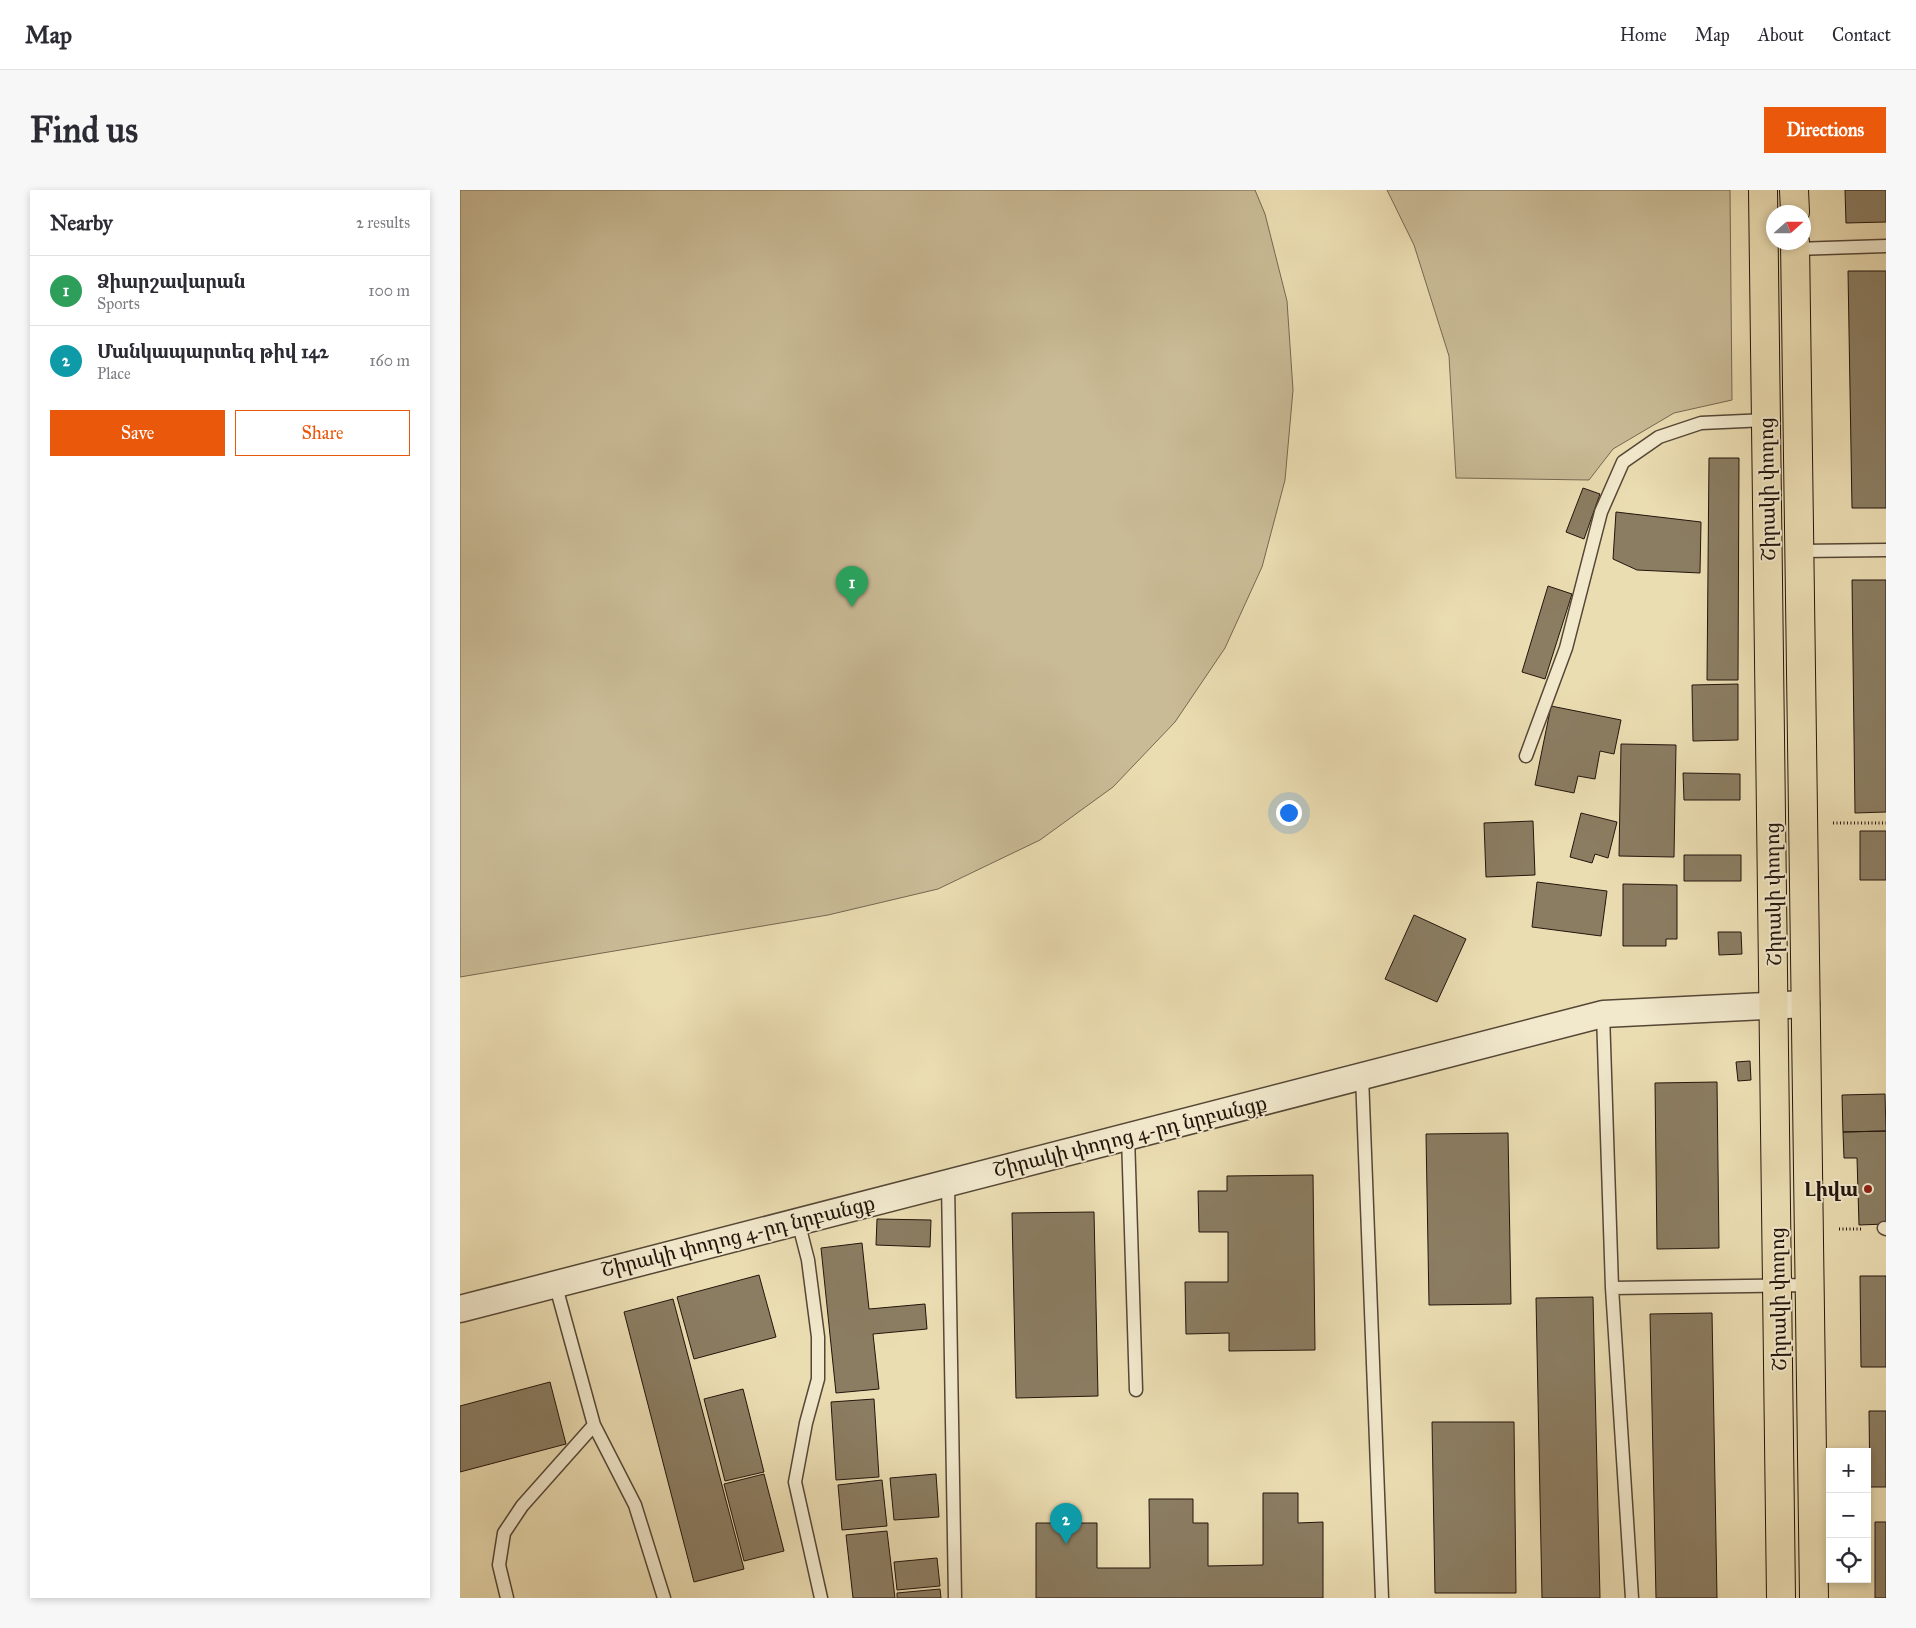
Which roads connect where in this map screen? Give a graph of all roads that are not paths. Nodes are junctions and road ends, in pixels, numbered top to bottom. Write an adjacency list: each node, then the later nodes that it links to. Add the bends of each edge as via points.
1 (1763, 190): 7 (highway, Շիրակի փողոց)
2 (1794, 190): 3 (highway)
3 (1795, 205)
4 (1811, 246): 5 (lane)
5 (1886, 246)
6 (1795, 250): 8 (highway, Շիրակի փողոց)
7 (1766, 420): 10 (lane, via 1701,423 1659,437 1623,462 1601,512 1566,648); 12 (highway, Շիրակի փողոց)
8 (1800, 550): 9 (lane); 11 (highway, Շիրակի փողոց)
9 (1886, 550)
10 (1526, 756)
11 (1806, 1004): 12 (street, Շիրակի փողոց 4-րդ նրբանցք); 19 (highway, Շիրակի փողոց)
12 (1774, 1006): 13 (street, Շիրակի փողոց 4-րդ նրբանցք); 20 (highway, Շիրակի փողոց)
13 (1602, 1014): 14 (street, Շիրակի փողոց 4-րդ նրբանցք); 21 (lane)
14 (1362, 1076): 15 (street, Շիրակի փողոց 4-րդ նրբանցք); 29 (lane)
15 (1128, 1136): 16 (street, Շիրակի փողոց 4-րդ նրբանցք); 23 (lane)
16 (948, 1183): 17 (street, Շիրակի փողոց 4-րդ նրբանցք); 28 (lane)
17 (798, 1221): 18 (street, Շիրակի փողոց 4-րդ նրբանցք); 27 (lane, via 808,1260 818,1337 818,1379 795,1482)
18 (555, 1283): 22 (street, Շիրակի փողոց 4-րդ նրբանցք); 24 (lane)
19 (1810, 1284): 20 (lane); 32 (highway, Շիրակի փողոց)
20 (1778, 1285): 21 (lane); 31 (highway, Շիրակի փողոց)
21 (1612, 1288): 30 (lane)
22 (460, 1309)
23 (1136, 1390)
24 (594, 1425): 25 (lane, via 522,1506 504,1533 499,1566); 26 (lane, via 635,1505)
25 (507, 1598)
26 (664, 1598)
27 (821, 1598)
28 (955, 1598)
29 (1382, 1598)
30 (1632, 1598)
31 (1781, 1598)
32 (1814, 1598)

